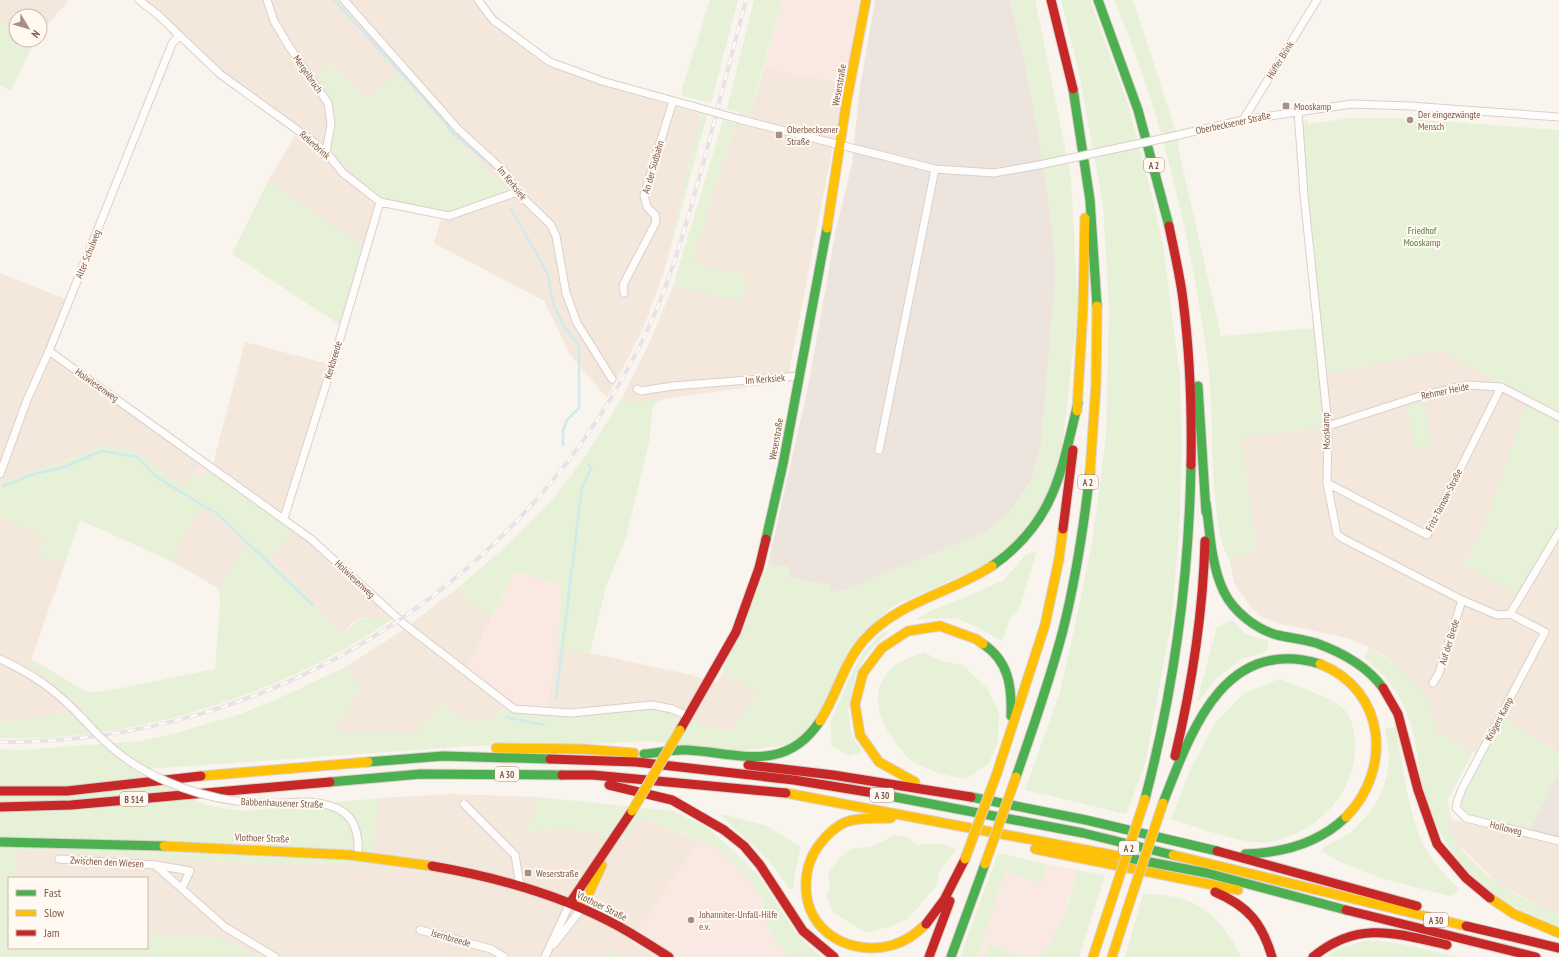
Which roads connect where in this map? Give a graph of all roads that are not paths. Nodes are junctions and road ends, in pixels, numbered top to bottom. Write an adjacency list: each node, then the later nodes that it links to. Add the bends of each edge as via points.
1 (139, 0): 9 (street, Rekerbrink)
2 (267, 0): 15 (street, Mergelbruch, via 274,21 328,103 331,124)
3 (344, 0): 18 (street, Im Kerksiek, via 458,129 505,172)
4 (478, 0): 10 (street, Oberbecksener Straße, via 493,20 550,62 602,81)
5 (866, 0): 14 (main road, Weserstraße, via 847,99)
6 (1051, 0): 17 (main road, A 2, via 1070,74)
7 (1098, 0): 21 (main road, A 2, via 1127,74 1156,171 1181,285)
8 (1317, 0): 13 (street, Hüffer Brink)
9 (178, 35): 15 (street, Rekerbrink, via 220,74); 22 (street, Alter Schulweg, via 172,44)
10 (673, 101): 14 (street, Oberbecksener Straße, bridge); 20 (street, An der Südbahn, via 644,195 647,207 655,216 656,222 623,285)
11 (1298, 112): 12 (street, Oberbecksener Straße, via 1352,104); 13 (street, Oberbecksener Straße); 29 (street, Mooskamp)
12 (1559, 117)
13 (1243, 120): 16 (street, Oberbecksener Straße, bridge, via 994,174)
14 (842, 145): 16 (street, Oberbecksener Straße); 23 (main road, Weserstraße)
15 (326, 152): 19 (street, Rekerbrink, via 343,173)
16 (935, 169): 30 (street)
17 (1088, 178): 27 (main road, via 1083,237 1083,308); 80 (main road, A 2, bridge, via 1098,316 1093,444 1077,567 1042,704)
18 (517, 192): 19 (street, Rekerbrink, via 449,216); 24 (street, Im Kerksiek, via 551,225 556,236 566,293 577,323)
19 (380, 202): 34 (street, Kerkbreede)
20 (624, 293)
21 (1188, 345): 33 (main road, via 1199,392); 81 (main road, A 2, bridge, via 1191,436 1190,528 1180,631 1156,760)
22 (49, 351): 31 (street, Alter Schulweg, via 27,400); 34 (street, Holwiesenweg)
23 (799, 376): 26 (street, Im Kerksiek, via 673,386 642,391); 42 (main road, Weserstraße, via 783,464 759,568 736,632)
24 (612, 379)
25 (1501, 388): 28 (street, Rehmer Heide); 29 (street, Rehmer Heide, via 1467,385 1417,397); 32 (street, Fritz-Tarnow-Straße, via 1427,535)
26 (637, 389)
27 (1078, 403): 43 (main road, via 1059,560 1044,625); 44 (main road, via 1057,485 1042,516 1026,538 989,569 909,607 878,627 863,641 853,656 822,721 807,738 789,750 772,756 752,758 686,750)
28 (1559, 417)
29 (1328, 426): 32 (street, Mooskamp)
30 (879, 450)
31 (0, 474)
32 (1327, 483): 37 (street, Mooskamp, via 1337,534)
33 (1206, 503): 50 (main road, via 1202,609 1180,737); 71 (main road, via 1216,567 1225,594 1240,613 1271,633 1335,650 1357,662 1378,681 1400,719 1413,772 1437,845 1472,885 1495,903 1521,918)
34 (284, 518): 42 (street, Holwiesenweg, via 311,539 404,624 514,709 571,713 652,705 672,709)
35 (1559, 532): 36 (street)
36 (1556, 543): 38 (street)
37 (1462, 600): 38 (street, Mooskamp, via 1497,615); 41 (street, Auf der Brede, via 1439,673)
38 (1510, 614): 39 (street, Mooskamp)
39 (1545, 632): 53 (street, Krügers Kamp, via 1462,789)
40 (0, 659): 59 (street, Babbenhausener Straße, bridge, via 40,680 62,697 110,746 149,772 202,793 237,801 325,803 343,811 353,821 357,833)
41 (1433, 683)
42 (688, 716): 58 (main road, Weserstraße, bridge)
43 (1007, 742): 48 (main road, via 1012,691 1003,664 992,650 963,632 950,628 934,626 894,637 877,652 859,682 856,716 859,731 870,753 888,770); 61 (main road, bridge)
44 (644, 754): 45 (main road, via 582,749 493,748); 48 (main road, via 794,770)
45 (443, 756): 49 (main road, B 514, via 242,771 67,790); 73 (main road, A 30, via 636,762 794,780 937,804 1083,833)
46 (421, 774): 47 (main road, via 473,781); 52 (main road, B 514, via 71,805); 68 (main road, A 30, via 593,775 799,794 1207,874)
47 (609, 785): 54 (main road, via 820,806); 78 (main road, via 672,800 724,830 744,846 760,865 803,931)
48 (943, 791): 57 (main road)
49 (0, 792)
50 (1163, 802): 57 (main road, via 1185,749 1212,700 1231,678 1251,666 1274,658 1307,660 1331,667 1353,684 1367,704 1375,724 1378,747 1374,773 1362,798 1338,824 1320,837 1294,848 1268,854 1238,854); 66 (main road, bridge)
51 (464, 804): 64 (street, via 515,854)
52 (0, 807)
53 (1456, 808): 55 (street, Holloweg, via 1466,818)
54 (891, 818): 61 (main road, via 847,822 830,831 816,847 808,865 805,884 809,904 816,919 829,935 851,947 871,950 892,947 910,937 928,923 942,903); 63 (main road)
55 (1559, 841)
56 (0, 842): 59 (main road, Vlothoer Straße, via 185,846)
57 (1179, 842): 72 (main road, via 1349,886)
58 (609, 848): 67 (main road, Weserstraße); 69 (main road, Weserstraße)
59 (358, 854): 64 (main road, Vlothoer Straße, via 435,865)
60 (59, 859): 62 (street, Zwischen den Wiesen)
61 (965, 859): 79 (main road)
62 (155, 865): 65 (street, Zwischen den Wiesen); 65 (street, Zwischen den Wiesen, via 190,871)
63 (1190, 882): 68 (main road); 84 (main road, via 1224,895 1254,916 1262,929)
64 (520, 885): 67 (main road, Vlothoer Straße)
65 (182, 888): 75 (street, Zwischen den Wiesen, via 225,927)
66 (1130, 901): 82 (main road); 83 (main road)
67 (570, 902): 69 (main road, Vlothoer Straße); 74 (street, Weserstraße)
68 (1329, 906): 87 (main road, A 30)
69 (582, 908): 74 (street, Weserstraße); 77 (main road, Vlothoer Straße, via 613,922)
70 (420, 930): 76 (street, Isernbreede, via 491,949)
71 (1559, 933)
72 (1559, 945)
73 (1559, 948)
74 (547, 954)
75 (275, 957)
76 (504, 957)
77 (669, 957)
78 (834, 957)
79 (929, 957)
80 (951, 957)
81 (1093, 957)
82 (1112, 957)
83 (1117, 957)
84 (1272, 957)
85 (1313, 957): 86 (main road, via 1335,940 1351,934 1368,932 1409,937)
86 (1498, 957)
87 (1536, 957)

